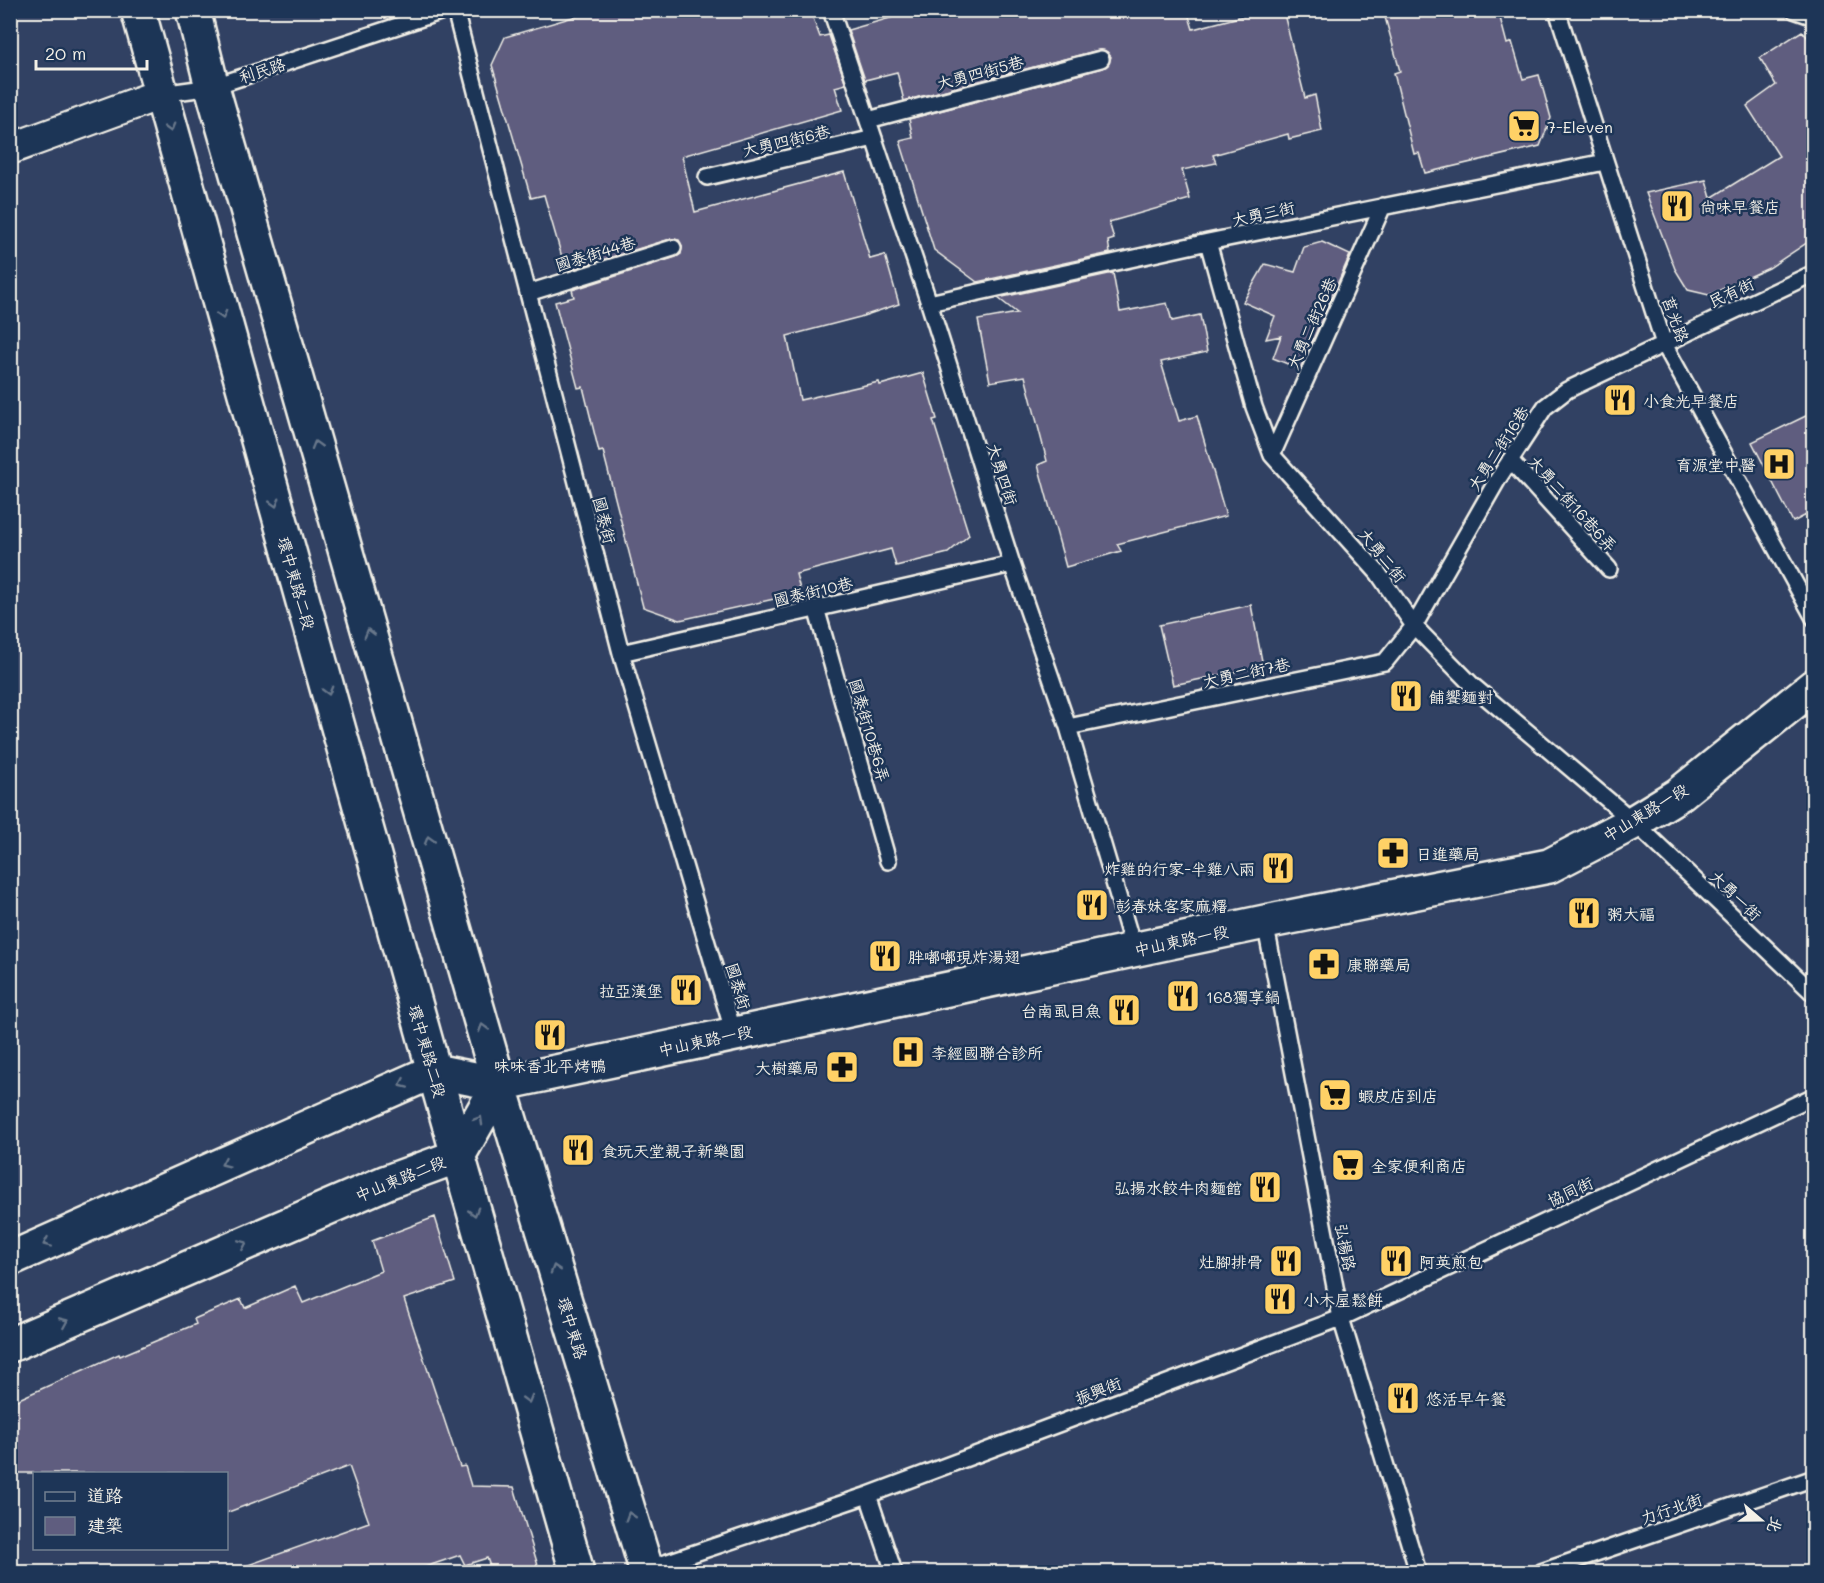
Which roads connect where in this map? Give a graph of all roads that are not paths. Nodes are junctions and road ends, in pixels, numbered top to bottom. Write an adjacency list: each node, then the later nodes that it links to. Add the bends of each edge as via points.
1 (138, 10): 11 (street, 環中東路二段)
2 (193, 10): 10 (street)
3 (446, 10): 10 (lane, 利民路)
4 (455, 10): 21 (lane, 國泰街)
5 (831, 10): 12 (lane, 大勇四街)
6 (1557, 10): 15 (lane, 莒光路)
7 (1794, 10): 8 (lane)
8 (1814, 17)
9 (1101, 58): 12 (lane, 大勇四街5巷)
10 (212, 87): 11 (lane, 利民路); 41 (street, one-way to 10)
11 (161, 94): 14 (street, 利民路); 40 (street, 環中東路二段, one-way to 40)
12 (868, 120): 13 (lane, 大勇四街)
13 (874, 138): 16 (lane, 大勇四街6巷); 22 (lane, 大勇四街)
14 (10, 149)
15 (1605, 162): 17 (lane, 大勇三街); 23 (lane, 莒光路)
16 (707, 177)
17 (1383, 206): 18 (lane, 大勇三街); 24 (lane, 大勇二街26巷)
18 (1208, 242): 22 (lane, 大勇三街); 24 (lane, 大勇二街, via 1254,406)
19 (673, 248): 21 (lane, 國泰街44巷)
20 (1814, 273): 23 (lane, 民有街)
21 (528, 293): 31 (lane, 國泰街)
22 (929, 303): 26 (lane, 大勇四街)
23 (1664, 344): 25 (lane, 大勇二街16巷, via 1567,390 1545,407); 29 (lane, 莒光路)
24 (1272, 455): 30 (lane, 大勇二街, via 1378,573)
25 (1510, 460): 27 (lane, 大勇二街16巷6弄); 30 (lane, 大勇二街16巷)
26 (1012, 564): 28 (lane, 國泰街10巷); 33 (lane, 大勇四街)
27 (1609, 569)
28 (816, 608): 31 (lane, 國泰街10巷); 35 (lane, 國泰街10巷6弄)
29 (1814, 618)
30 (1414, 626): 33 (lane, 大勇二街7巷, via 1385,662); 34 (lane, 大勇二街, via 1473,686)
31 (621, 653): 39 (lane, 國泰街)
32 (1814, 686): 34 (street, 中山東路一段, via 1678,795)
33 (1068, 727): 37 (lane, 大勇四街)
34 (1634, 822): 36 (street, 中山東路一段, via 1549,866); 38 (lane, 大勇一街)
35 (888, 861)
36 (1265, 922): 37 (street, 中山東路一段); 45 (lane, 弘揚路)
37 (1134, 950): 39 (street, 中山東路一段)
38 (1814, 994)
39 (734, 1034): 41 (street, 中山東路一段)
40 (434, 1071): 41 (street); 43 (street, 環中東路二段); 44 (street, one-way to 44)
41 (499, 1084): 43 (street, 中山東路二段, one-way to 41); 50 (street, 環中東路, one-way to 41)
42 (1814, 1096): 45 (lane, 協同街)
43 (458, 1155): 46 (street, 中山東路二段, one-way to 43); 49 (street, one-way to 49)
44 (10, 1259)
45 (1341, 1318): 48 (lane, 振興街); 52 (lane, 弘揚路)
46 (10, 1345)
47 (1814, 1478): 53 (lane, 力行北街)
48 (868, 1496): 50 (lane, 振興街); 51 (lane)
49 (577, 1572)
50 (643, 1572)
51 (894, 1572)
52 (1418, 1572)
53 (1541, 1572)

